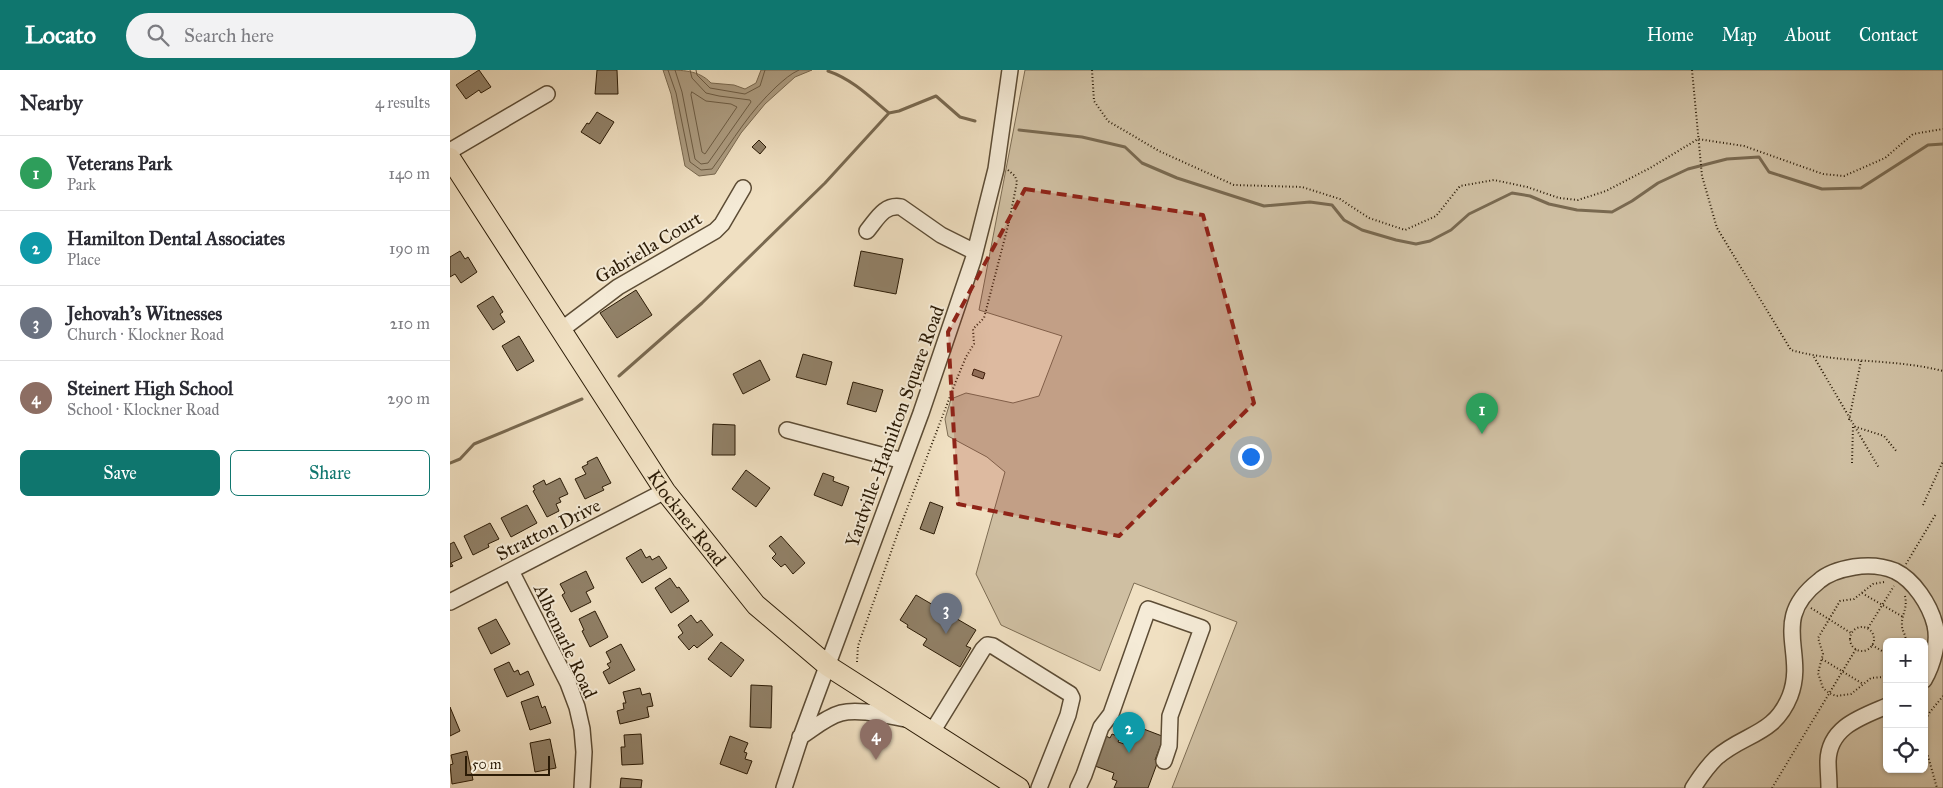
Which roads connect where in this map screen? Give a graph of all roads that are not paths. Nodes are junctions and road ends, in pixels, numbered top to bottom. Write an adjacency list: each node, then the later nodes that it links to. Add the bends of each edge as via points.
1 (1010, 70): 7 (street, Yardville-Hamilton Square Road, via 996,167)
2 (546, 94): 3 (street)
3 (450, 151)
4 (450, 158): 8 (main road, Klockner Road)
5 (742, 188): 8 (street, Gabriella Court, via 715,231 618,287)
6 (867, 231): 7 (street, via 883,211 892,206 901,207 941,235)
7 (975, 252): 10 (street, Yardville-Hamilton Square Road)
8 (561, 330): 11 (main road, Klockner Road)
9 (787, 430): 10 (street)
10 (903, 461): 14 (street, Yardville-Hamilton Square Road)
11 (665, 491): 12 (street, Stratton Drive); 14 (main road, Klockner Road, via 756,605)
12 (511, 571): 13 (street, Stratton Drive); 21 (street, Albemarle Road, via 577,707 584,752)
13 (450, 602)
14 (828, 666): 17 (main road, Klockner Road); 19 (street, Yardville-Hamilton Square Road)
15 (1928, 673): 26 (street, via 1935,647 1935,626 1914,586 1895,571 1867,565 1842,569 1819,580 1793,614 1790,635 1795,675 1782,714 1766,729 1717,757)
16 (1883, 707): 27 (street, via 1860,716 1843,728 1832,742 1828,759)
17 (914, 721): 18 (main road, Klockner Road); 19 (street, via 842,712)
18 (932, 732): 23 (main road, Klockner Road); 24 (street, via 983,649 993,646 1072,698)
19 (800, 737): 22 (street, Yardville-Hamilton Square Road)
20 (1164, 761): 25 (street, via 1169,746 1170,716 1202,628 1148,609 1111,714 1101,727)
21 (582, 788)
22 (784, 788)
23 (1019, 788)
24 (1039, 788)
25 (1078, 788)
26 (1693, 788)
27 (1829, 788)

